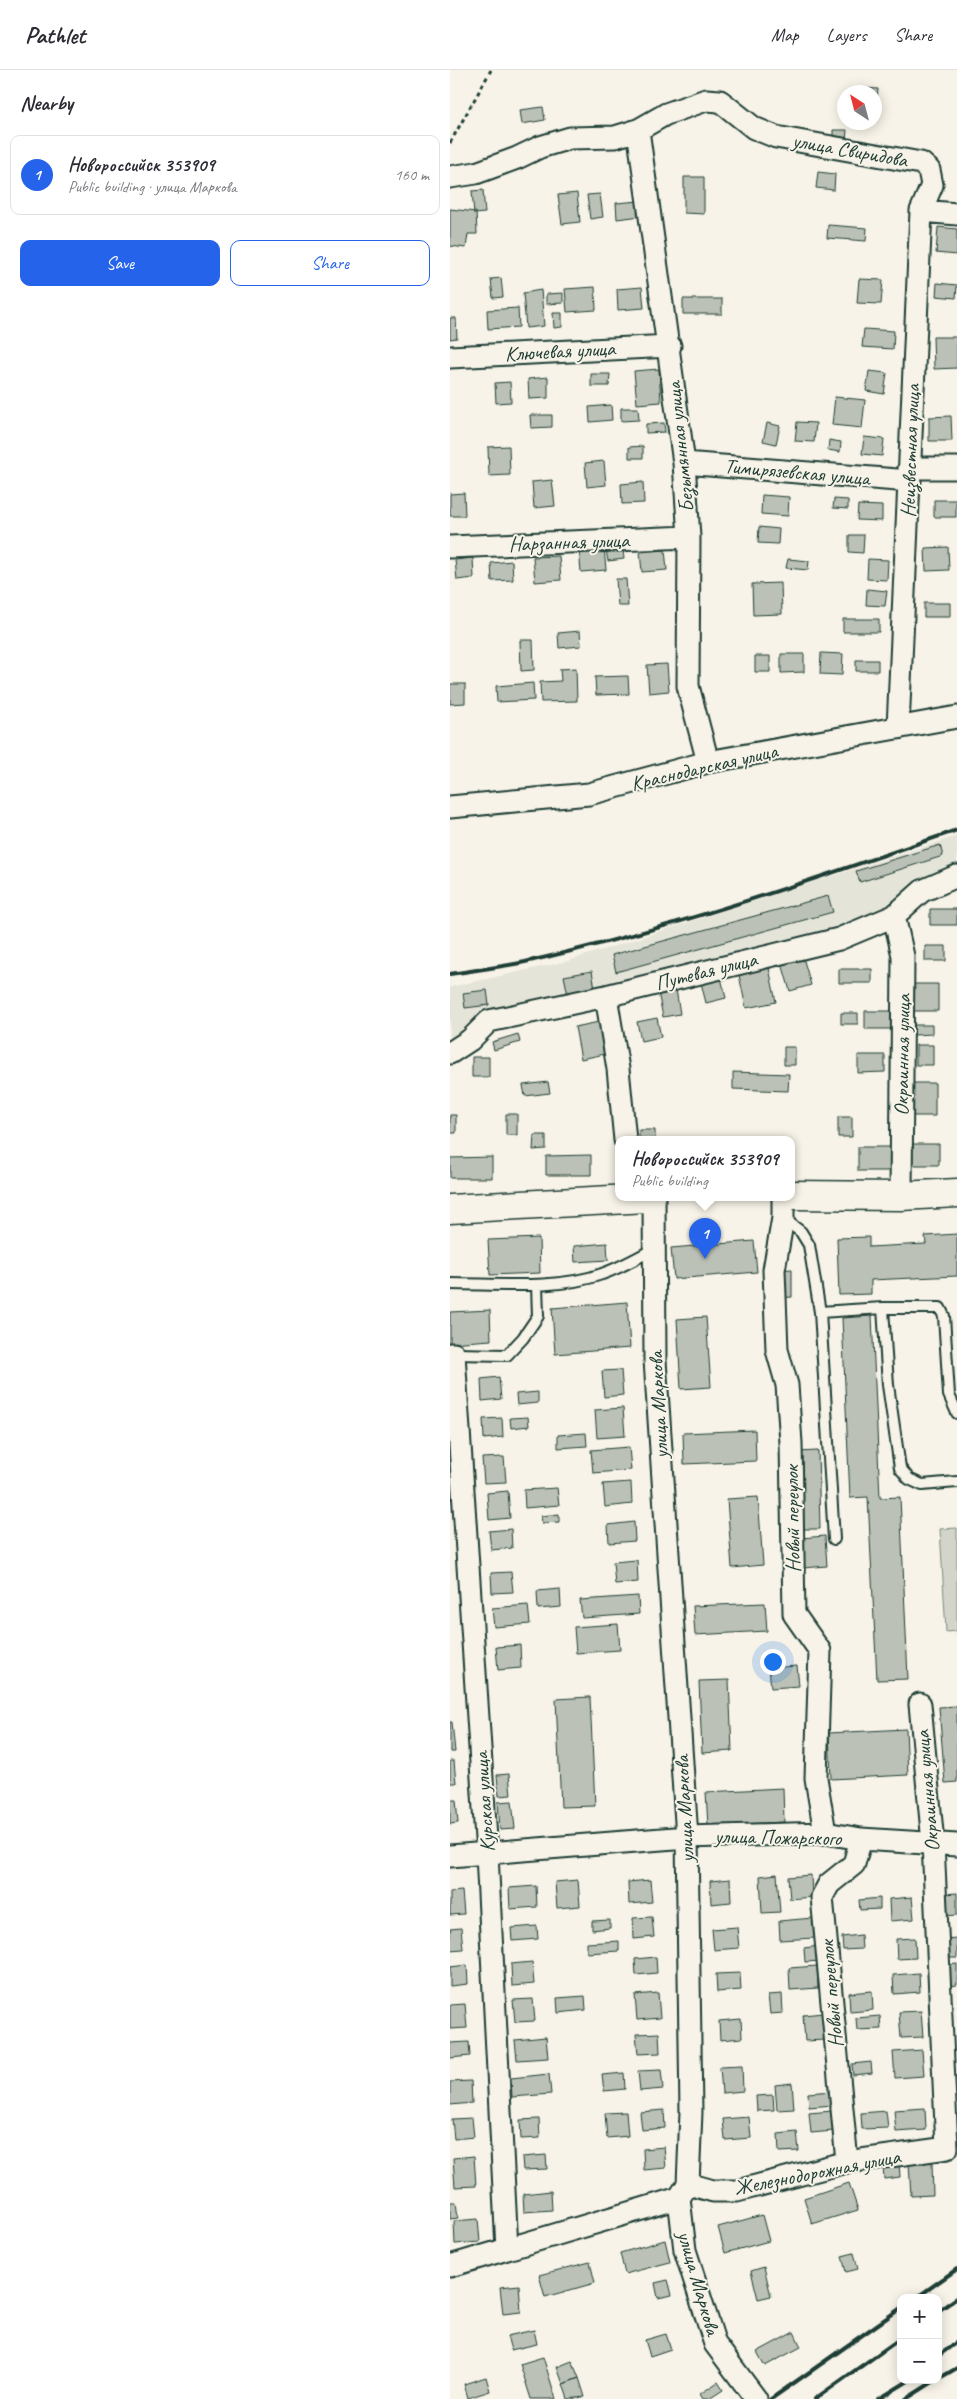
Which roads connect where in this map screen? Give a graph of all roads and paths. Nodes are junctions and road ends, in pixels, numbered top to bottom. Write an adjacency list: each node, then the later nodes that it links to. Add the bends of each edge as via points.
1 (491, 70): 3 (path)
2 (638, 130): 4 (street, улица Свиридова, via 615,137 570,138 476,173); 5 (street, улица Свиридова, via 666,114 706,100 720,100 754,128 776,137 921,163 929,170 932,185); 7 (street, Безымянная улица)
3 (450, 143)
4 (450, 177)
5 (921, 211): 6 (street); 11 (street, Неизвестная улица)
6 (957, 214)
7 (670, 346): 8 (street, Ключевая улица); 9 (street, Безымянная улица)
8 (450, 357)
9 (684, 463): 11 (street, Тимирязевская улица); 12 (street, Безымянная улица)
10 (957, 468): 11 (street, Тимирязевская улица)
11 (909, 474): 15 (street, Неизвестная улица)
12 (689, 537): 13 (street, Нарзанная улица); 16 (street, Безымянная улица, via 688,686)
13 (450, 547)
14 (957, 717): 15 (street, Краснодарская улица)
15 (898, 728): 16 (street, Краснодарская улица)
16 (708, 762): 17 (street, Краснодарская улица, via 589,794)
17 (450, 807)
18 (957, 876): 19 (street, Путевая улица, via 922,891)
19 (894, 916): 20 (street, Путевая улица, via 839,939); 24 (street, Окраинная улица, via 904,956)
20 (606, 996): 21 (street, Путевая улица, via 490,1021); 22 (street)
21 (450, 1053)
22 (625, 1136)
23 (957, 1193): 24 (main road)
24 (901, 1196): 27 (main road)
25 (615, 1199): 28 (main road)
26 (654, 1201): 29 (street, улица Маркова)
27 (786, 1204): 33 (lane, via 808,1245); 39 (street, Новый переулок, via 774,1270 777,1350 787,1385 794,1614 820,1651 816,1778)
28 (450, 1209)
29 (654, 1249): 31 (lane, via 601,1275); 40 (street, улица Маркова, via 655,1360)
30 (450, 1284): 31 (lane)
31 (537, 1285): 34 (lane, via 538,1316 507,1354)
32 (883, 1308): 33 (lane); 35 (lane, via 940,1308 944,1316 949,1395); 36 (lane, via 888,1385 900,1468 909,1479 922,1485)
33 (820, 1312): 37 (lane)
34 (452, 1354): 44 (street, Курская улица)
35 (957, 1413)
36 (957, 1482)
37 (834, 1539)
38 (920, 1704): 42 (street, Окраинная улица)
39 (825, 1833): 40 (street, улица Пожарского); 41 (street, улица Пожарского)
40 (687, 1837): 44 (street, улица Пожарского); 48 (street, улица Маркова, via 691,2112)
41 (861, 1839): 42 (street, улица Пожарского); 47 (street, Новый переулок, via 854,1864 829,1884 822,1897)
42 (932, 1843): 43 (street, улица Пожарского); 46 (street, Окраинная улица)
43 (957, 1845)
44 (487, 1854): 45 (street, улица Пожарского); 49 (street, Курская улица)
45 (450, 1856)
46 (947, 2148): 47 (street, Железнодорожная улица)
47 (847, 2162): 48 (street, Железнодорожная улица, via 737,2191)
48 (684, 2191): 49 (street); 51 (street, улица Маркова, via 685,2250 715,2344)
49 (507, 2249): 50 (street)
50 (450, 2266)
51 (756, 2399)

